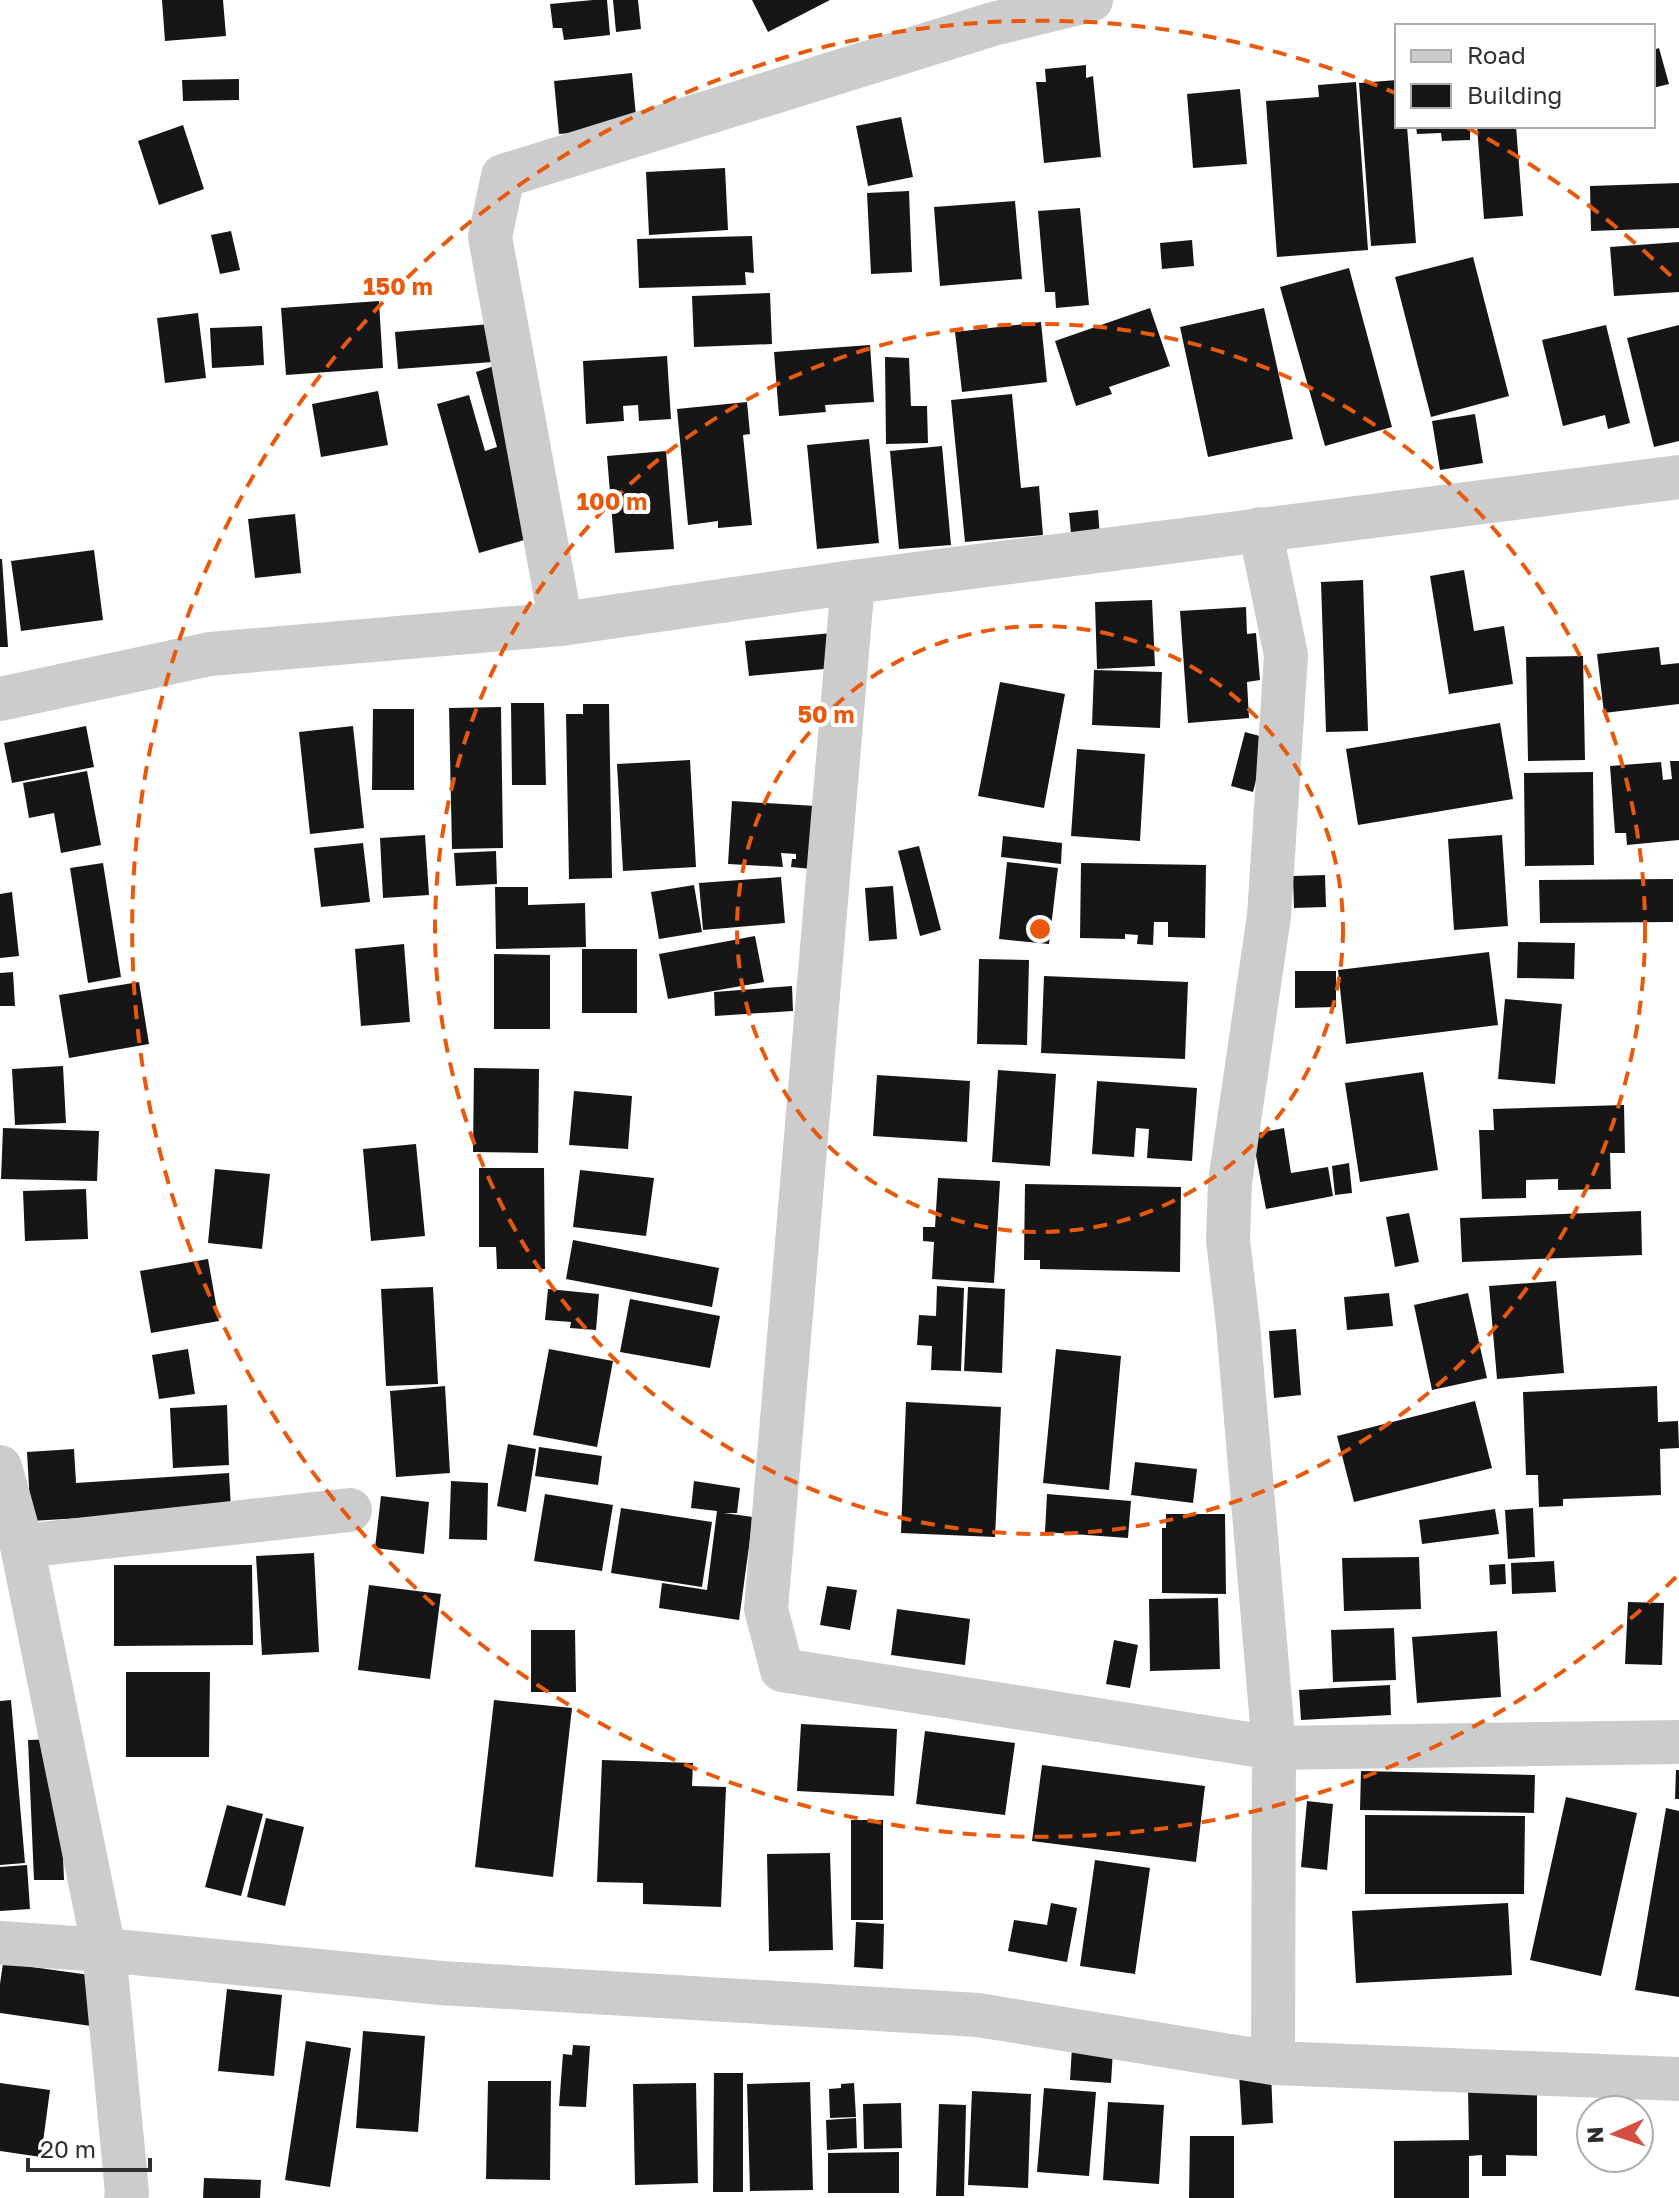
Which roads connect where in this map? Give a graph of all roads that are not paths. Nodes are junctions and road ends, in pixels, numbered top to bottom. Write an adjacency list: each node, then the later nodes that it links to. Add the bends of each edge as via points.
1 (1091, 0): 5 (street, via 993,24 503,176 490,237)
2 (1679, 477): 3 (street)
3 (1260, 529): 4 (street); 11 (street, via 1286,655 1269,916 1230,1182 1228,1240)
4 (853, 582): 5 (street); 11 (street, via 766,1609 782,1670)
5 (561, 624): 6 (street, via 210,654)
6 (0, 699)
7 (0, 1467): 9 (street)
8 (350, 1510): 9 (street)
9 (22, 1546): 13 (street)
10 (1679, 1742): 11 (street)
11 (1274, 1748): 14 (street)
12 (0, 1943): 13 (street)
13 (104, 1950): 14 (street, via 441,1983 978,2015); 16 (street)
14 (1273, 2063): 15 (street)
15 (1679, 2079)
16 (126, 2198)

